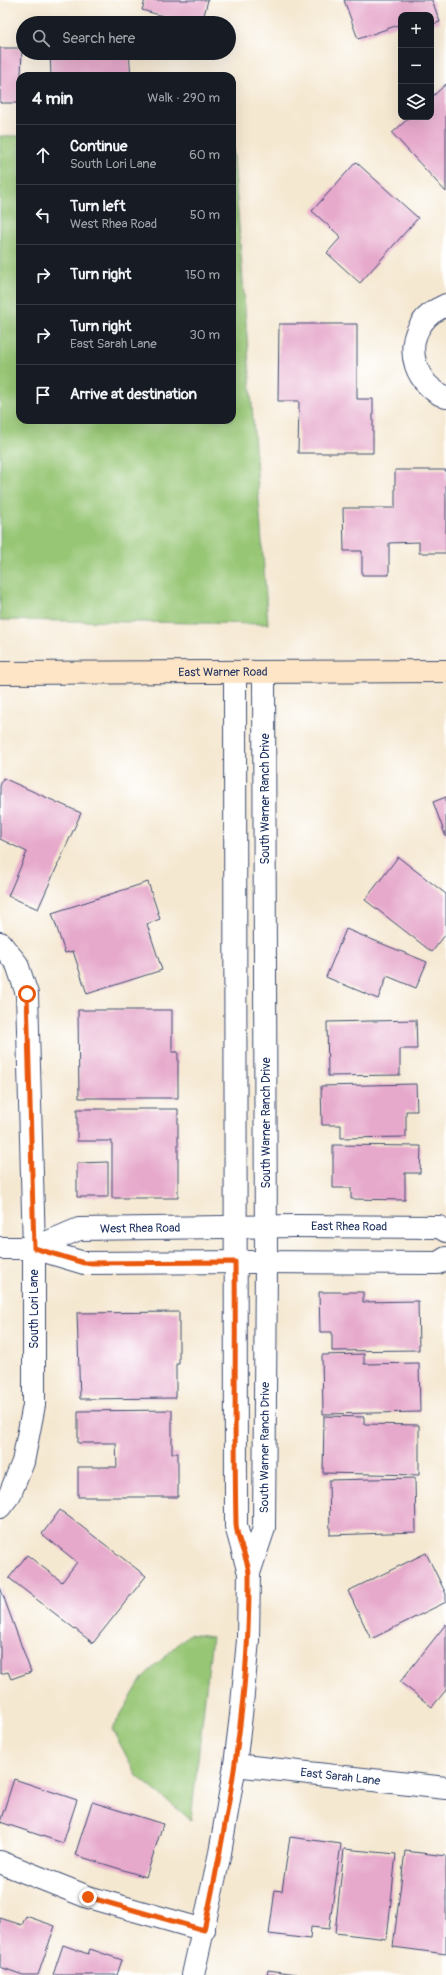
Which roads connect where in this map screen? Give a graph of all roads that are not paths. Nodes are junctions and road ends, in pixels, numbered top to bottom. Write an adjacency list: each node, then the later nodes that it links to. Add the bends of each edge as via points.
1 (446, 305): 2 (street, via 433,311 421,323 415,338 413,354 417,370 426,384)
2 (446, 397)
3 (446, 671): 5 (main road, East Warner Road)
4 (235, 672): 5 (main road, East Warner Road); 6 (main road, East Warner Road); 8 (street, South Warner Ranch Drive)
5 (264, 672): 8 (street, South Warner Ranch Drive)
6 (0, 673)
7 (0, 943): 11 (street, South Lori Lane, via 17,964 27,994)
8 (251, 1227): 9 (street, East Rhea Road, via 439,1227); 11 (street, West Rhea Road, via 79,1229); 13 (street, South Warner Ranch Drive); 13 (street, South Warner Ranch Drive)
9 (446, 1231)
10 (0, 1248): 11 (street, West Rhea Road)
11 (34, 1248): 13 (street, West Rhea Road, via 84,1263); 14 (street, South Lori Lane, via 34,1405 23,1462 10,1494)
12 (446, 1258): 13 (street, via 438,1263)
13 (251, 1262): 15 (street, South Warner Ranch Drive, via 236,1526); 15 (street, South Warner Ranch Drive, via 264,1528)
14 (0, 1507)
15 (249, 1573): 16 (street, South Warner Ranch Drive, via 248,1640)
16 (235, 1765): 17 (street, East Sarah Lane); 19 (street, South Warner Ranch Drive)
17 (446, 1788)
18 (0, 1862): 19 (street, via 88,1897)
19 (204, 1930): 20 (street, South Warner Ranch Drive)
20 (192, 1975)

